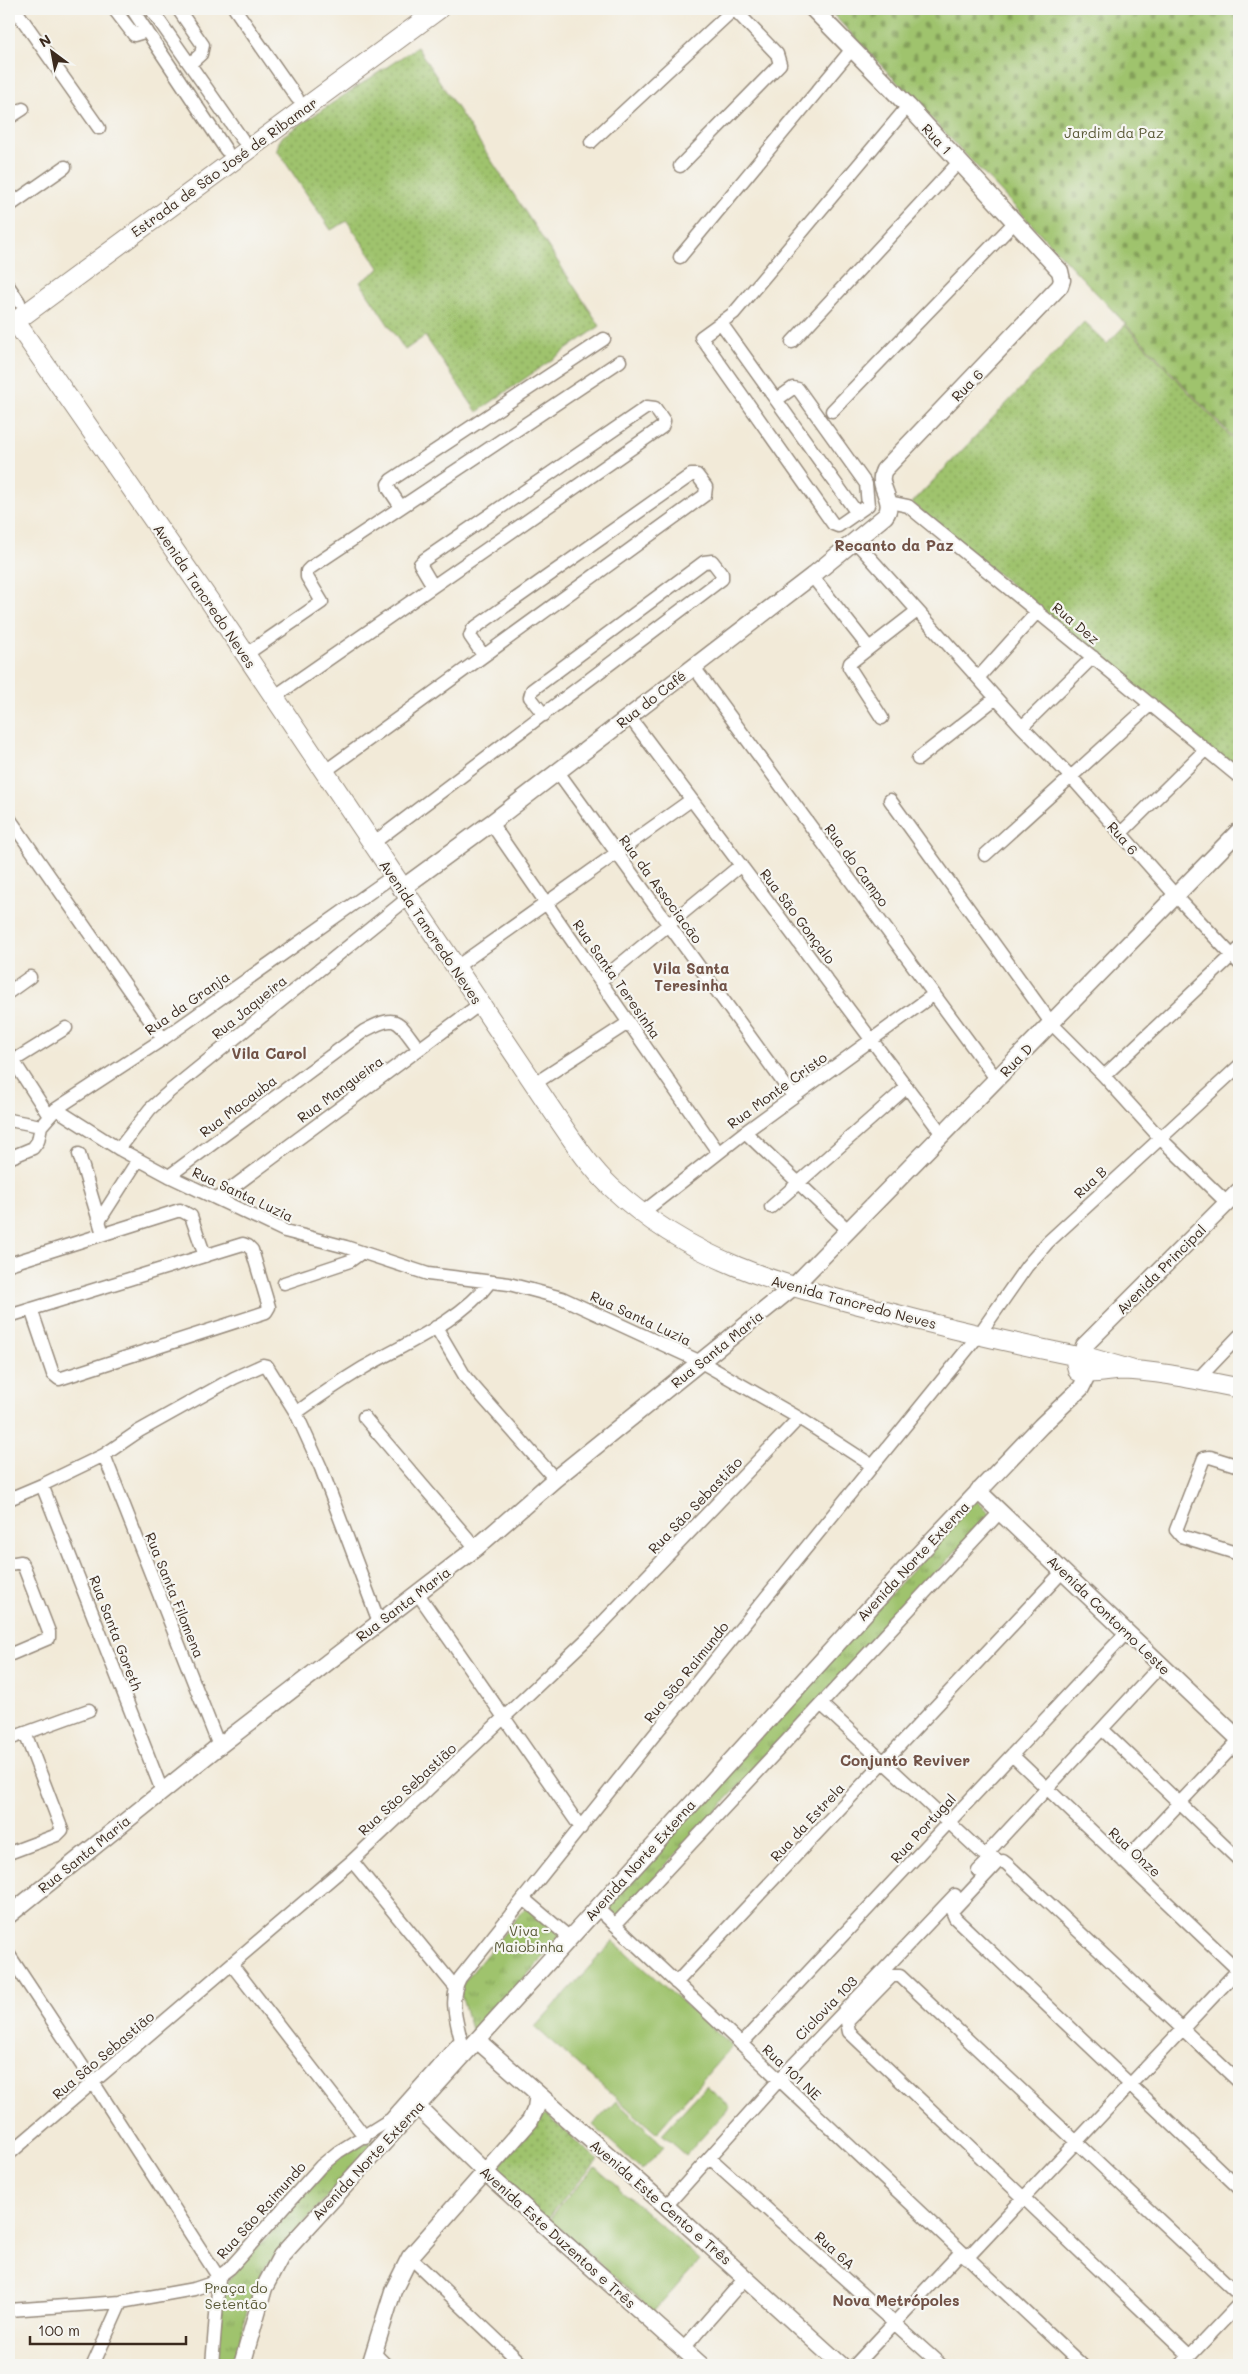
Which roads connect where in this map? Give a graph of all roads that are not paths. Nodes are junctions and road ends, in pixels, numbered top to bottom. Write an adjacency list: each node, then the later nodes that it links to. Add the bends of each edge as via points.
1 (16, 9): 17 (street)
2 (114, 9): 10 (street, via 134,34)
3 (132, 9): 10 (street)
4 (151, 9): 12 (street)
5 (178, 9): 12 (street, via 203,45 201,54)
6 (236, 9): 13 (street)
7 (418, 9): 13 (main road, Estrada de São José de Ribamar)
8 (439, 9): 28 (main road, Estrada de São José de Ribamar)
9 (813, 9): 11 (main road, Rua 1)
10 (147, 31): 20 (street)
11 (852, 49): 14 (main road, Rua 1); 26 (street)
12 (190, 64): 18 (street)
13 (297, 98): 18 (main road, Estrada de São José de Ribamar)
14 (908, 106): 21 (main road, Rua 1); 29 (street)
15 (23, 109): 16 (street)
16 (9, 118)
17 (98, 128)
18 (242, 139): 20 (main road, Estrada de São José de Ribamar)
19 (591, 142): 22 (street, via 734,9 777,54 780,64)
20 (226, 150): 28 (main road, Estrada de São José de Ribamar)
21 (959, 162): 25 (main road, Rua 1); 31 (street)
22 (680, 166)
23 (65, 167): 24 (street)
24 (9, 206)
25 (1015, 222): 27 (main road, Rua 1); 34 (street)
26 (680, 257)
27 (1060, 271): 35 (main road, Rua 6, via 1062,280 1056,293 884,470 881,481)
28 (11, 311): 44 (main road, Avenida Tancredo Neves)
29 (724, 321): 33 (street); 37 (street, via 703,335 702,340 832,524 838,526)
30 (604, 339): 36 (street, via 391,480 389,488)
31 (792, 342)
32 (620, 361): 36 (street)
33 (776, 400): 37 (street); 37 (street, via 793,388 798,389 866,484 870,502)
34 (832, 412)
35 (889, 502): 38 (main road, Rua do Café, via 885,516); 42 (street, Rua Dez, via 908,506)
36 (401, 507): 44 (street, via 310,568 307,577 322,602)
37 (856, 513)
38 (855, 541): 39 (main road, Rua do Café); 41 (street)
39 (812, 576): 43 (street); 47 (main road, Rua do Café)
40 (432, 586): 40 (street, via 662,427 664,421 655,408 647,407 424,560 420,568); 49 (street)
41 (918, 611): 43 (street); 48 (street)
42 (1038, 611): 46 (street, Rua Dez); 48 (street)
43 (869, 648): 54 (street, via 849,667)
44 (245, 654): 49 (main road, Avenida Tancredo Neves)
45 (483, 655): 45 (street, via 705,495 706,487 697,475 691,475 473,629 470,636); 58 (street)
46 (1093, 656): 51 (street, Rua Dez); 55 (street)
47 (693, 666): 53 (main road, Rua do Café); 81 (street, Rua do Campo)
48 (978, 678): 50 (street)
49 (274, 697): 58 (main road, Avenida Tancredo Neves)
50 (996, 698): 55 (street, Rua 6); 57 (street)
51 (1151, 704): 56 (street, Rua Dez); 61 (street)
52 (544, 715): 52 (street, via 722,579 712,561 704,562 532,690 530,697); 68 (street)
53 (629, 716): 59 (main road, Rua do Café); 62 (street, Rua São Gonçalo)
54 (882, 718)
55 (1022, 727): 61 (street, Rua 6)
56 (1205, 750): 60 (street, Rua Dez); 67 (street)
57 (918, 759)
58 (324, 772): 68 (main road, Avenida Tancredo Neves)
59 (558, 772): 65 (main road, Rua do Café); 69 (street, Rua da Associacão)
60 (1239, 777)
61 (1072, 778): 67 (street, Rua 6); 70 (street)
62 (691, 800): 69 (street); 71 (street, Rua São Gonçalo)
63 (890, 800): 84 (street)
64 (9, 818): 86 (street)
65 (491, 823): 72 (main road, Rua do Café); 74 (street, Rua Santa Teresinha)
66 (1239, 831): 73 (main road, Rua D)
67 (1120, 834): 73 (street, Rua 6)
68 (372, 844): 72 (main road, Avenida Tancredo Neves)
69 (617, 854): 74 (street); 75 (street, Rua da Associacão)
70 (985, 855)
71 (741, 865): 75 (street); 87 (street, Rua São Gonçalo)
72 (401, 888): 77 (main road, Avenida Tancredo Neves); 86 (street, Rua da Granja); 101 (street, Rua Jaqueira, via 150,1109)
73 (1176, 896): 76 (street, Rua 6); 84 (main road, Rua D)
74 (547, 904): 77 (street); 79 (street, Rua Santa Teresinha)
75 (668, 924): 79 (street); 95 (street, Rua da Associacão)
76 (1237, 956): 91 (street)
77 (455, 968): 82 (main road, Avenida Tancredo Neves)
78 (30, 977): 80 (street)
79 (600, 981): 83 (street, Rua Santa Teresinha)
80 (9, 992)
81 (934, 996): 87 (street, Rua Monte Cristo); 92 (street, Rua do Campo)
82 (480, 1004): 88 (street, Rua Mangueira); 93 (main road, Avenida Tancredo Neves)
83 (628, 1022): 93 (street); 102 (street, Rua Santa Teresinha)
84 (1052, 1024): 91 (street); 92 (main road, Rua D)
85 (66, 1028): 89 (street)
86 (163, 1039): 96 (street, Rua da Granja)
87 (872, 1040): 94 (street, Rua São Gonçalo); 95 (street, Rua Monte Cristo)
88 (419, 1049): 106 (street, Rua Macauba, via 398,1023 391,1020 381,1022 364,1031); 109 (street, Rua Mangueira)
89 (11, 1063): 96 (street)
90 (1239, 1066): 100 (street, Rua B)
91 (1104, 1076): 100 (street)
92 (996, 1080): 99 (main road, Rua D)
93 (534, 1084): 112 (main road, Avenida Tancredo Neves, via 590,1163 611,1187)
94 (907, 1086): 99 (street, Rua São Gonçalo); 107 (street)
95 (793, 1096): 98 (street, Rua Monte Cristo)
96 (49, 1117): 97 (street); 101 (street, Rua Santa Luzia); 104 (street, via 34,1148)
97 (9, 1120)
98 (745, 1132): 102 (street, Rua Monte Cristo); 107 (street)
99 (942, 1134): 114 (main road, Rua D)
100 (1160, 1138): 110 (street); 125 (street, Rua B, via 1048,1242 1026,1266)
101 (119, 1149): 105 (street, Rua Santa Luzia)
102 (718, 1152): 112 (street, Rua Monte Cristo)
103 (79, 1154): 113 (street)
104 (9, 1158)
105 (138, 1160): 106 (street, Rua Santa Luzia); 113 (street)
106 (169, 1176): 109 (street, Rua Santa Luzia)
107 (798, 1182): 111 (street); 114 (street)
108 (1239, 1191): 110 (main road, Avenida Principal)
109 (217, 1199): 116 (street, Rua Santa Luzia, via 285,1231)
110 (1227, 1204): 128 (main road, Avenida Principal)
111 (771, 1207)
112 (642, 1213): 121 (main road, Avenida Tancredo Neves, via 722,1261)
113 (99, 1221): 115 (street)
114 (849, 1231): 121 (main road, Rua D)
115 (103, 1234): 117 (street, via 185,1211 191,1216); 118 (street)
116 (361, 1253): 119 (street, via 350,1262); 120 (street, Rua Santa Luzia, via 428,1274)
117 (205, 1256): 122 (street); 122 (street, via 243,1244 248,1246 252,1250 268,1310 60,1379 53,1374)
118 (9, 1264)
119 (284, 1282)
120 (490, 1282): 124 (street, via 476,1297); 127 (street, Rua Santa Luzia, via 562,1298)
121 (792, 1288): 125 (main road, Avenida Tancredo Neves); 127 (main road, Rua Santa Maria)
122 (31, 1309): 123 (street)
123 (9, 1316)
124 (436, 1327): 131 (street, via 364,1368); 137 (street, via 466,1378)
125 (978, 1336): 128 (main road, Avenida Tancredo Neves); 135 (street, Rua São Raimundo)
126 (1239, 1336): 129 (street)
127 (701, 1362): 133 (street, Rua Santa Luzia); 137 (main road, Rua Santa Maria)
128 (1085, 1365): 129 (main road, Avenida Tancredo Neves); 139 (main road, Avenida Norte Externa, via 1041,1426)
129 (1197, 1380): 130 (main road, Avenida Tancredo Neves)
130 (1239, 1388)
131 (296, 1413): 134 (street, via 266,1366 259,1365 139,1431); 147 (street, via 337,1508)
132 (364, 1417): 142 (street)
133 (800, 1418): 135 (street, Rua Santa Luzia); 153 (street, Rua São Sebastião, via 589,1637)
134 (104, 1455): 138 (street); 158 (street, Rua Santa Filomena)
135 (873, 1466): 165 (street, Rua São Raimundo)
136 (1239, 1466): 143 (street, via 1204,1458 1176,1530 1181,1536)
137 (555, 1478): 142 (main road, Rua Santa Maria)
138 (42, 1485): 140 (street); 162 (street, Rua Santa Goreth)
139 (978, 1491): 141 (main road, Avenida Contorno Leste); 173 (main road, Avenida Norte Externa)
140 (9, 1499)
141 (1000, 1512): 145 (main road, Avenida Contorno Leste); 151 (street, Avenida Norte Externa)
142 (476, 1548): 146 (main road, Rua Santa Maria)
143 (1239, 1554)
144 (9, 1564): 149 (street, via 21,1562 24,1567 50,1638)
145 (1063, 1572): 148 (main road, Avenida Contorno Leste); 160 (street, Rua da Estrela)
146 (418, 1594): 147 (main road, Rua Santa Maria); 153 (street)
147 (379, 1622): 158 (main road, Rua Santa Maria)
148 (1127, 1632): 150 (main road, Avenida Contorno Leste); 159 (street, Rua Portugal)
149 (9, 1655)
150 (1161, 1665): 154 (street, Ciclovia 103); 157 (main road, Avenida Contorno Leste)
151 (822, 1704): 160 (street); 175 (street, Avenida Norte Externa)
152 (89, 1710): 155 (street)
153 (503, 1718): 165 (street); 169 (street, Rua São Sebastião)
154 (1102, 1729): 161 (street, Ciclovia 103); 163 (street)
155 (25, 1733): 156 (street); 166 (street, via 62,1830)
156 (9, 1739)
157 (1239, 1739): 163 (street)
158 (219, 1746): 162 (main road, Rua Santa Maria)
159 (1012, 1755): 161 (street, Rua Onze); 164 (street, Rua Portugal)
160 (884, 1762): 164 (street); 180 (street, Rua da Estrela)
161 (1047, 1789): 167 (street, Ciclovia 103, via 991,1849); 171 (street, Rua Onze)
162 (162, 1791): 174 (main road, Rua Santa Maria)
163 (1180, 1803): 168 (street); 171 (street)
164 (949, 1822): 167 (street, via 982,1853); 185 (street, Rua Portugal)
165 (581, 1828): 172 (street, Rua São Raimundo)
166 (9, 1854)
167 (990, 1856): 170 (street); 182 (street, Ciclovia 103)
168 (1239, 1860)
169 (352, 1862): 178 (street, Rua São Sebastião); 181 (street)
170 (1003, 1862): 183 (street); 189 (street, via 997,1863 952,1911 955,1918)
171 (1124, 1862): 179 (street, Rua Onze)
172 (524, 1899): 176 (street); 181 (street, Rua São Raimundo)
173 (597, 1908): 175 (street, Rua 101 NE); 176 (main road, Avenida Norte Externa)
174 (9, 1915)
175 (615, 1926): 180 (street, Rua 101 NE)
176 (570, 1938): 184 (main road, Avenida Norte Externa)
177 (9, 1955): 187 (street)
178 (232, 1965): 187 (street, Rua São Sebastião); 192 (street)
179 (1239, 1970): 183 (street, Rua Onze)
180 (676, 1983): 185 (street, Rua 101 NE)
181 (455, 1987): 184 (street, via 454,2009)
182 (866, 1995): 186 (street, Ciclovia 103); 193 (street, via 892,1976 900,1976); 198 (street, via 847,2022 849,2032)
183 (1183, 2030): 188 (street); 189 (street, Rua Onze)
184 (470, 2043): 190 (main road, Avenida Este Cento e Três); 191 (main road, Avenida Norte Externa); 192 (street, Rua São Raimundo, via 391,2119)
185 (741, 2044): 186 (street, Rua 101 NE)
186 (779, 2080): 195 (street, Ciclovia 103); 200 (street, Rua 101 NE)
187 (93, 2082): 194 (street, Rua São Sebastião); 203 (street)
188 (1239, 2082)
189 (1131, 2086): 193 (street, Rua Onze); 197 (street)
190 (538, 2094): 196 (main road, via 530,2121); 199 (main road, Avenida Este Cento e Três)
191 (418, 2107): 196 (main road, Avenida Este Duzentos e Três); 214 (main road, Avenida Norte Externa, via 281,2256 264,2288)
192 (364, 2137): 203 (street, Rua São Raimundo, via 321,2166)
193 (1078, 2143): 198 (street, Rua Onze); 204 (street)
194 (9, 2154)
195 (710, 2158): 199 (street, Ciclovia 103); 208 (street, Rua 6A)
196 (485, 2172): 201 (main road); 209 (main road, Avenida Este Duzentos e Três)
197 (1239, 2188)
198 (1024, 2199): 200 (street, Rua Onze); 211 (street)
199 (666, 2206): 202 (main road, Avenida Este Cento e Três)
200 (964, 2255): 208 (street); 221 (street, Rua 101 NE)
201 (410, 2257): 210 (main road, via 392,2291); 216 (street)
202 (746, 2277): 209 (street); 218 (main road, Avenida Este Cento e Três)
203 (219, 2278): 205 (street, Rua São Raimundo, via 194,2289); 213 (street)
204 (1239, 2296)
205 (121, 2302): 207 (street, Rua São Raimundo); 212 (street)
206 (1239, 2304): 211 (street)
207 (9, 2310)
208 (894, 2324): 219 (street); 220 (street, Rua 6A)
209 (683, 2349): 217 (main road, Avenida Este Duzentos e Três)
210 (371, 2359): 215 (street)
211 (1186, 2361)
212 (93, 2365)
213 (212, 2365)
214 (242, 2365)
215 (386, 2365)
216 (523, 2365)
217 (701, 2365)
218 (842, 2365)
219 (855, 2365)
220 (941, 2365)
221 (1082, 2365)

